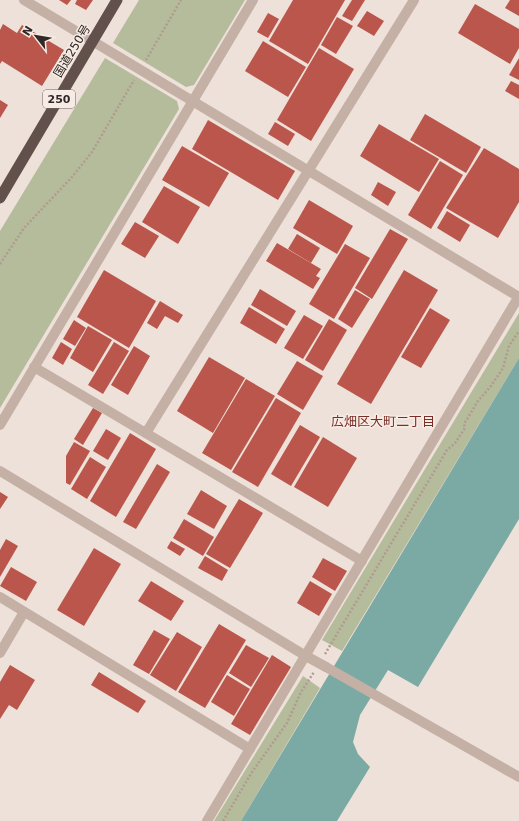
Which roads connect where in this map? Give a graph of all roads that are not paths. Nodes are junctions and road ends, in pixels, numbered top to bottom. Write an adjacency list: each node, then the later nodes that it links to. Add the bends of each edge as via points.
1 (24, 0): 5 (street)
2 (117, 0): 5 (highway, 国道250号 / 250)
3 (253, 0): 6 (street)
4 (414, 0): 7 (street)
5 (92, 42): 6 (street); 8 (highway, 国道250号 / 250)
6 (192, 101): 7 (street); 10 (street)
7 (309, 171): 9 (street); 12 (street)
8 (0, 198)
9 (519, 296): 14 (street)
10 (34, 367): 11 (street); 12 (street)
11 (0, 425)
12 (146, 433): 14 (street)
13 (0, 472): 18 (street)
14 (362, 561): 18 (street)
15 (0, 597): 16 (street)
16 (24, 612): 17 (street); 19 (street)
17 (0, 654)
18 (306, 656): 19 (street); 20 (street)
19 (250, 748): 21 (street)
20 (519, 777)
21 (207, 821)

